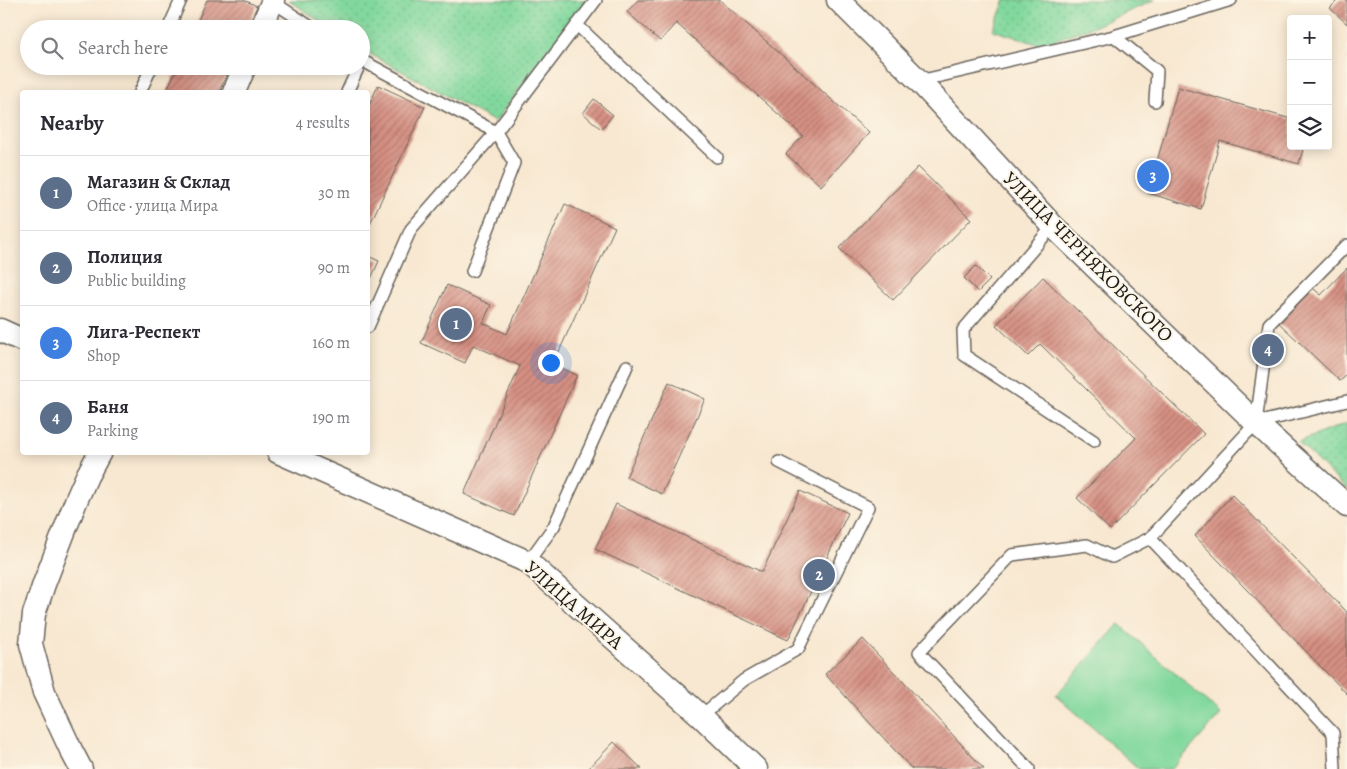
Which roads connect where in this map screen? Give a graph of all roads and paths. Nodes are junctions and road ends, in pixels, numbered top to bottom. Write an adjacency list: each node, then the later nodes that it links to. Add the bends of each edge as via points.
1 (181, 0): 6 (lane)
2 (272, 0): 7 (street); 8 (lane)
3 (596, 0): 9 (lane)
4 (838, 0): 15 (street, УЛИЦА ЧЕРНЯХОВСКОГО)
5 (1231, 0): 10 (lane)
6 (172, 20)
7 (264, 20)
8 (301, 20)
9 (577, 25): 20 (lane); 21 (lane)
10 (1114, 36): 15 (lane); 19 (lane, via 1157,71)
11 (370, 65): 20 (lane)
12 (148, 75): 16 (lane)
13 (241, 75): 17 (street)
14 (355, 75): 18 (lane)
15 (919, 80): 22 (street, УЛИЦА ЧЕРНЯХОВСКОГО)
16 (141, 90)
17 (235, 90)
18 (348, 90)
19 (1155, 101)
20 (496, 132): 24 (lane, via 514,162); 25 (lane, via 410,228)
21 (718, 157)
22 (1053, 226): 30 (street, УЛИЦА ЧЕРНЯХОВСКОГО); 31 (lane, via 963,330 964,355)
23 (1347, 245): 30 (lane, via 1269,324)
24 (472, 271)
25 (370, 322)
26 (0, 330): 27 (street)
27 (20, 339)
28 (627, 366): 38 (lane, via 554,526)
29 (1347, 401): 30 (lane)
30 (1256, 423): 36 (street, УЛИЦА ЧЕРНЯХОВСКОГО); 37 (lane)
31 (1094, 441)
32 (98, 455): 40 (street, via 44,584 34,614 31,644 44,692)
33 (292, 455): 34 (street, УЛИЦА МИРА)
34 (310, 459): 38 (street, УЛИЦА МИРА)
35 (779, 462): 39 (lane, via 868,507 798,649 744,680)
36 (1347, 506)
37 (1150, 538): 42 (lane, via 1112,558 1087,544 1012,555 919,652); 43 (lane, via 1333,733)
38 (528, 562): 39 (street, УЛИЦА МИРА)
39 (701, 716): 41 (street, УЛИЦА МИРА)
40 (81, 769)
41 (756, 769)
42 (1029, 769)
43 (1335, 769)

